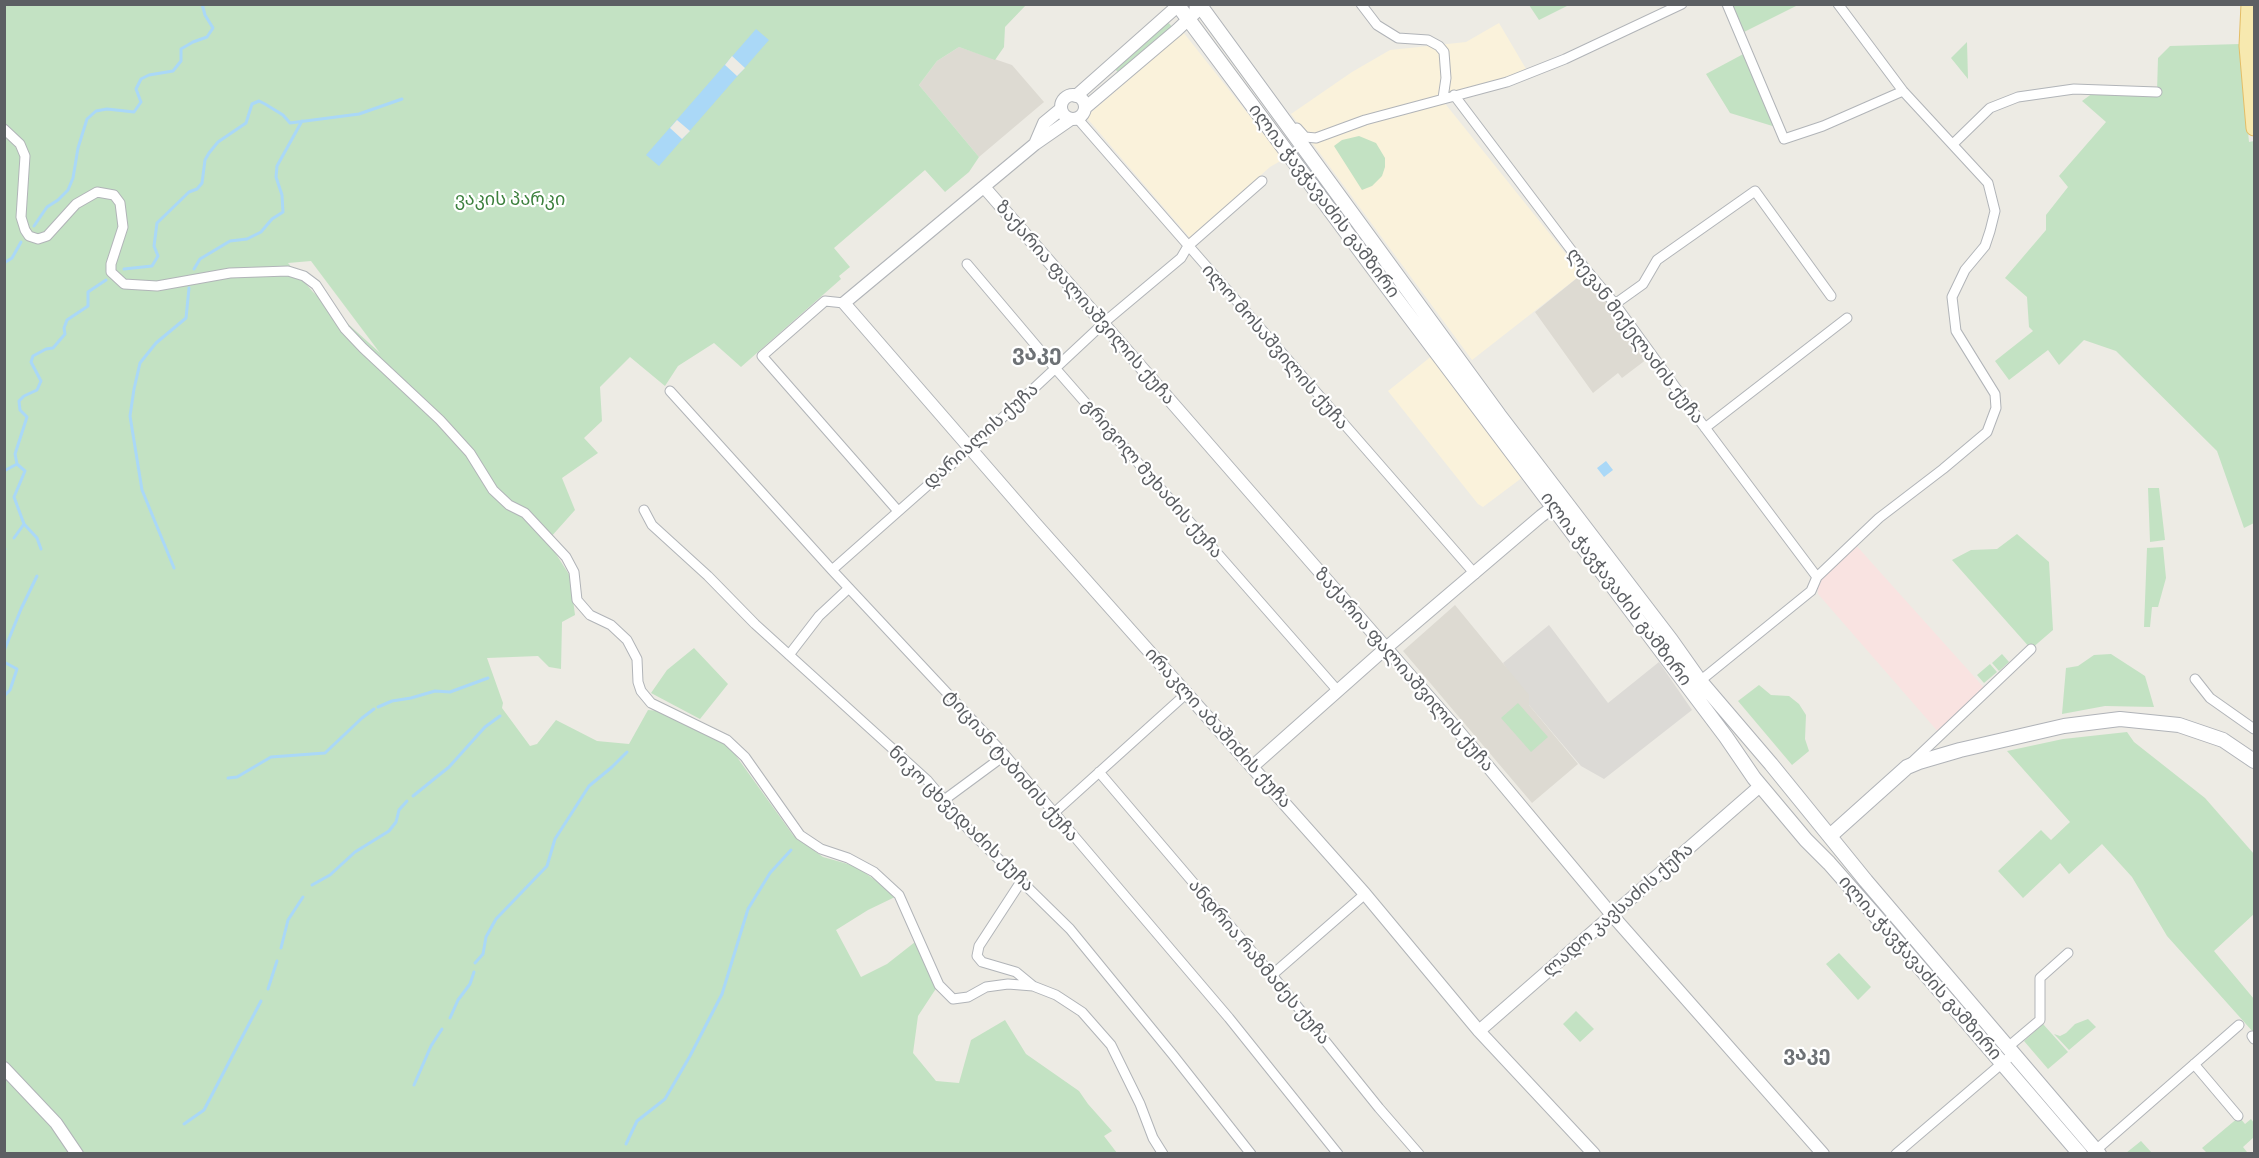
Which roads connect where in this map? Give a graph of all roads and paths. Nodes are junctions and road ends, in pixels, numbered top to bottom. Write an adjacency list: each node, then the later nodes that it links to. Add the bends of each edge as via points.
1 (1177, 4): 8 (main road, ილია ჭავჭავაძის გამზირი); 12 (street)
2 (1198, 4): 8 (street); 16 (main road, ილია ჭავჭავაძის გამზირი)
3 (1361, 4): 13 (street, via 1377,25 1398,38 1428,40 1439,46 1446,78)
4 (1682, 4): 11 (street, via 1529,74)
5 (1727, 4): 9 (street, via 1784,139)
6 (1838, 4): 9 (street)
7 (2249, 4): 17 (main road, via 2247,46)
8 (1188, 19): 15 (street); 36 (main road, ილია ჭავჭავაძის გამზირი, via 1376,272)
9 (1903, 91): 20 (street)
10 (2157, 92): 20 (street, via 2074,89 2018,97 1989,108)
11 (1454, 95): 13 (street); 29 (street, ლევან მიქელაძის ქუჩა)
12 (1076, 96): 14 (street, via 1065,98); 15 (street, via 1083,100)
13 (1443, 98): 19 (street)
14 (1062, 108): 15 (street, via 1065,115); 21 (street, via 1044,123)
15 (1078, 115): 21 (street); 25 (street, ილო მოსაშვილის ქუჩა)
16 (1285, 121): 19 (street, via 1295,125 1305,137); 22 (main road, ილია ჭავჭავაძის გამზირი)
17 (2254, 128)
18 (4, 129): 65 (street, via 20,144 25,156 21,217 30,236 47,236 88,196 105,192 114,195 120,203 123,227 111,272 124,284 157,286 230,273 288,271 316,285 345,329 440,420 470,453 493,490 525,513 566,557 574,572 577,600 584,610 627,640 637,659 641,691 651,703 727,740 745,757 800,835 821,849 874,872 899,895 939,985 953,999 968,997 987,987)
19 (1316, 138): 22 (street, via 1310,147)
20 (1954, 143): 41 (street, via 1988,183 1995,211 1985,246 1965,270 1952,297 1956,331 1995,394 1996,408 1987,432 1879,518)
21 (1035, 144): 24 (street)
22 (1311, 158): 36 (main road, ილია ჭავჭავაძის გამზირი)
23 (1262, 181): 25 (street, დარიალის ქუჩა)
24 (984, 187): 28 (street); 31 (street, ზაქარია ფალიაშვილის ქუჩა)
25 (1188, 246): 31 (street, დარიალის ქუჩა, via 1181,258); 40 (street, ილო მოსაშვილის ქუჩა)
26 (967, 264): 32 (street, გრიგოლ მუხაძის ქუჩა)
27 (1831, 296): 29 (street, via 1755,191 1657,260 1643,284)
28 (844, 303): 35 (street, ირაკლი აბაშიძის ქუჩა); 38 (street, via 825,301 762,356)
29 (1615, 304): 34 (street, ლევან მიქელაძის ქუჩა)
30 (1847, 318): 34 (street)
31 (1104, 324): 32 (street, დარიალის ქუჩა); 43 (street, ზაქარია ფალიაშვილის ქუჩა)
32 (1055, 368): 35 (street, დარიალის ქუჩა); 48 (street, გრიგოლ მუხაძის ქუჩა)
33 (669, 391): 39 (street, ტიციან ტაბიძის ქუჩა)
34 (1705, 428): 41 (street, ლევან მიქელაძის ქუჩა)
35 (970, 448): 38 (street, დარიალის ქუჩა); 49 (street, ირაკლი აბაშიძის ქუჩა)
36 (1558, 503): 40 (street); 47 (main road, ილია ჭავჭავაძის გამზირი); 56 (main road, ილია ჭავჭავაძის გამზირი, via 1726,737)
37 (644, 510): 45 (street, ნიკო ცხვედაძის ქუჩა, via 658,530)
38 (898, 511): 39 (street, დარიალის ქუჩა)
39 (832, 570): 42 (street, ტიციან ტაბიძის ქუჩა)
40 (1474, 574): 43 (street)
41 (1817, 577): 47 (street, via 1811,591)
42 (849, 588): 45 (street, via 819,616); 51 (street, ტიციან ტაბიძის ქუჩა)
43 (1386, 648): 48 (street); 62 (street, ზაქარია ფალიაშვილის ქუჩა)
44 (2031, 649): 54 (street)
45 (789, 655): 57 (street, ნიკო ცხვედაძის ქუჩა)
46 (2194, 679): 50 (street, via 2210,698)
47 (1700, 681): 59 (main road, ილია ჭავჭავაძის გამზირი)
48 (1338, 691): 53 (street)
49 (1187, 693): 53 (street, ირაკლი აბაშიძის ქუჩა); 55 (street)
50 (2254, 729)
51 (1005, 754): 57 (street); 58 (street, ტიციან ტაბიძის ქუჩა)
52 (2254, 761): 54 (main road, via 2207,733 2180,725 2120,719 1998,740)
53 (1253, 766): 61 (street, ირაკლი აბაშიძის ქუჩა)
54 (1907, 767): 59 (main road)
55 (1099, 772): 58 (street); 64 (street, ანდრია რაზმაძეს ქუჩა)
56 (1758, 788): 62 (street, ლადო კავსაძის ქუჩა); 68 (main road, ილია ჭავჭავაძის გამზირი)
57 (944, 800): 60 (street, ნიკო ცხვედაძის ქუჩა, via 969,830)
58 (1055, 812): 76 (street, ტიციან ტაბიძის ქუჩა, via 1229,1017)
59 (1830, 836): 68 (main road, ილია ჭავჭავაძის გამზირი)
60 (1022, 880): 65 (street, via 979,946 977,956 982,962 1016,972); 75 (street, ნიკო ცხვედაძის ქუჩა, via 1070,929)
61 (1365, 894): 64 (street); 67 (street, ირაკლი აბაშიძის ქუჩა)
62 (1612, 915): 67 (street, ლადო კავსაძის ქუჩა); 79 (street, ზაქარია ფალიაშვილის ქუჩა)
63 (2068, 953): 68 (street, via 2040,978 2040,1020)
64 (1272, 975): 77 (street, ანდრია რაზმაძეს ქუჩა)
65 (1033, 986): 74 (street, via 1082,1012 1111,1045)
66 (2239, 1025): 69 (street)
67 (1479, 1031): 78 (street, ირაკლი აბაშიძის ქუჩა)
68 (2008, 1055): 72 (main road, ილია ჭავჭავაძის გამზირი); 80 (street); 81 (main road, ილია ჭავჭავაძის გამზირი)
69 (2194, 1064): 71 (street); 72 (street)
70 (4, 1068): 73 (street, via 56,1123)
71 (2238, 1116)
72 (2097, 1152)
73 (77, 1154)
74 (1162, 1154)
75 (1251, 1154)
76 (1338, 1154)
77 (1419, 1154)
78 (1594, 1154)
79 (1823, 1154)
80 (1896, 1154)
81 (2080, 1154)

